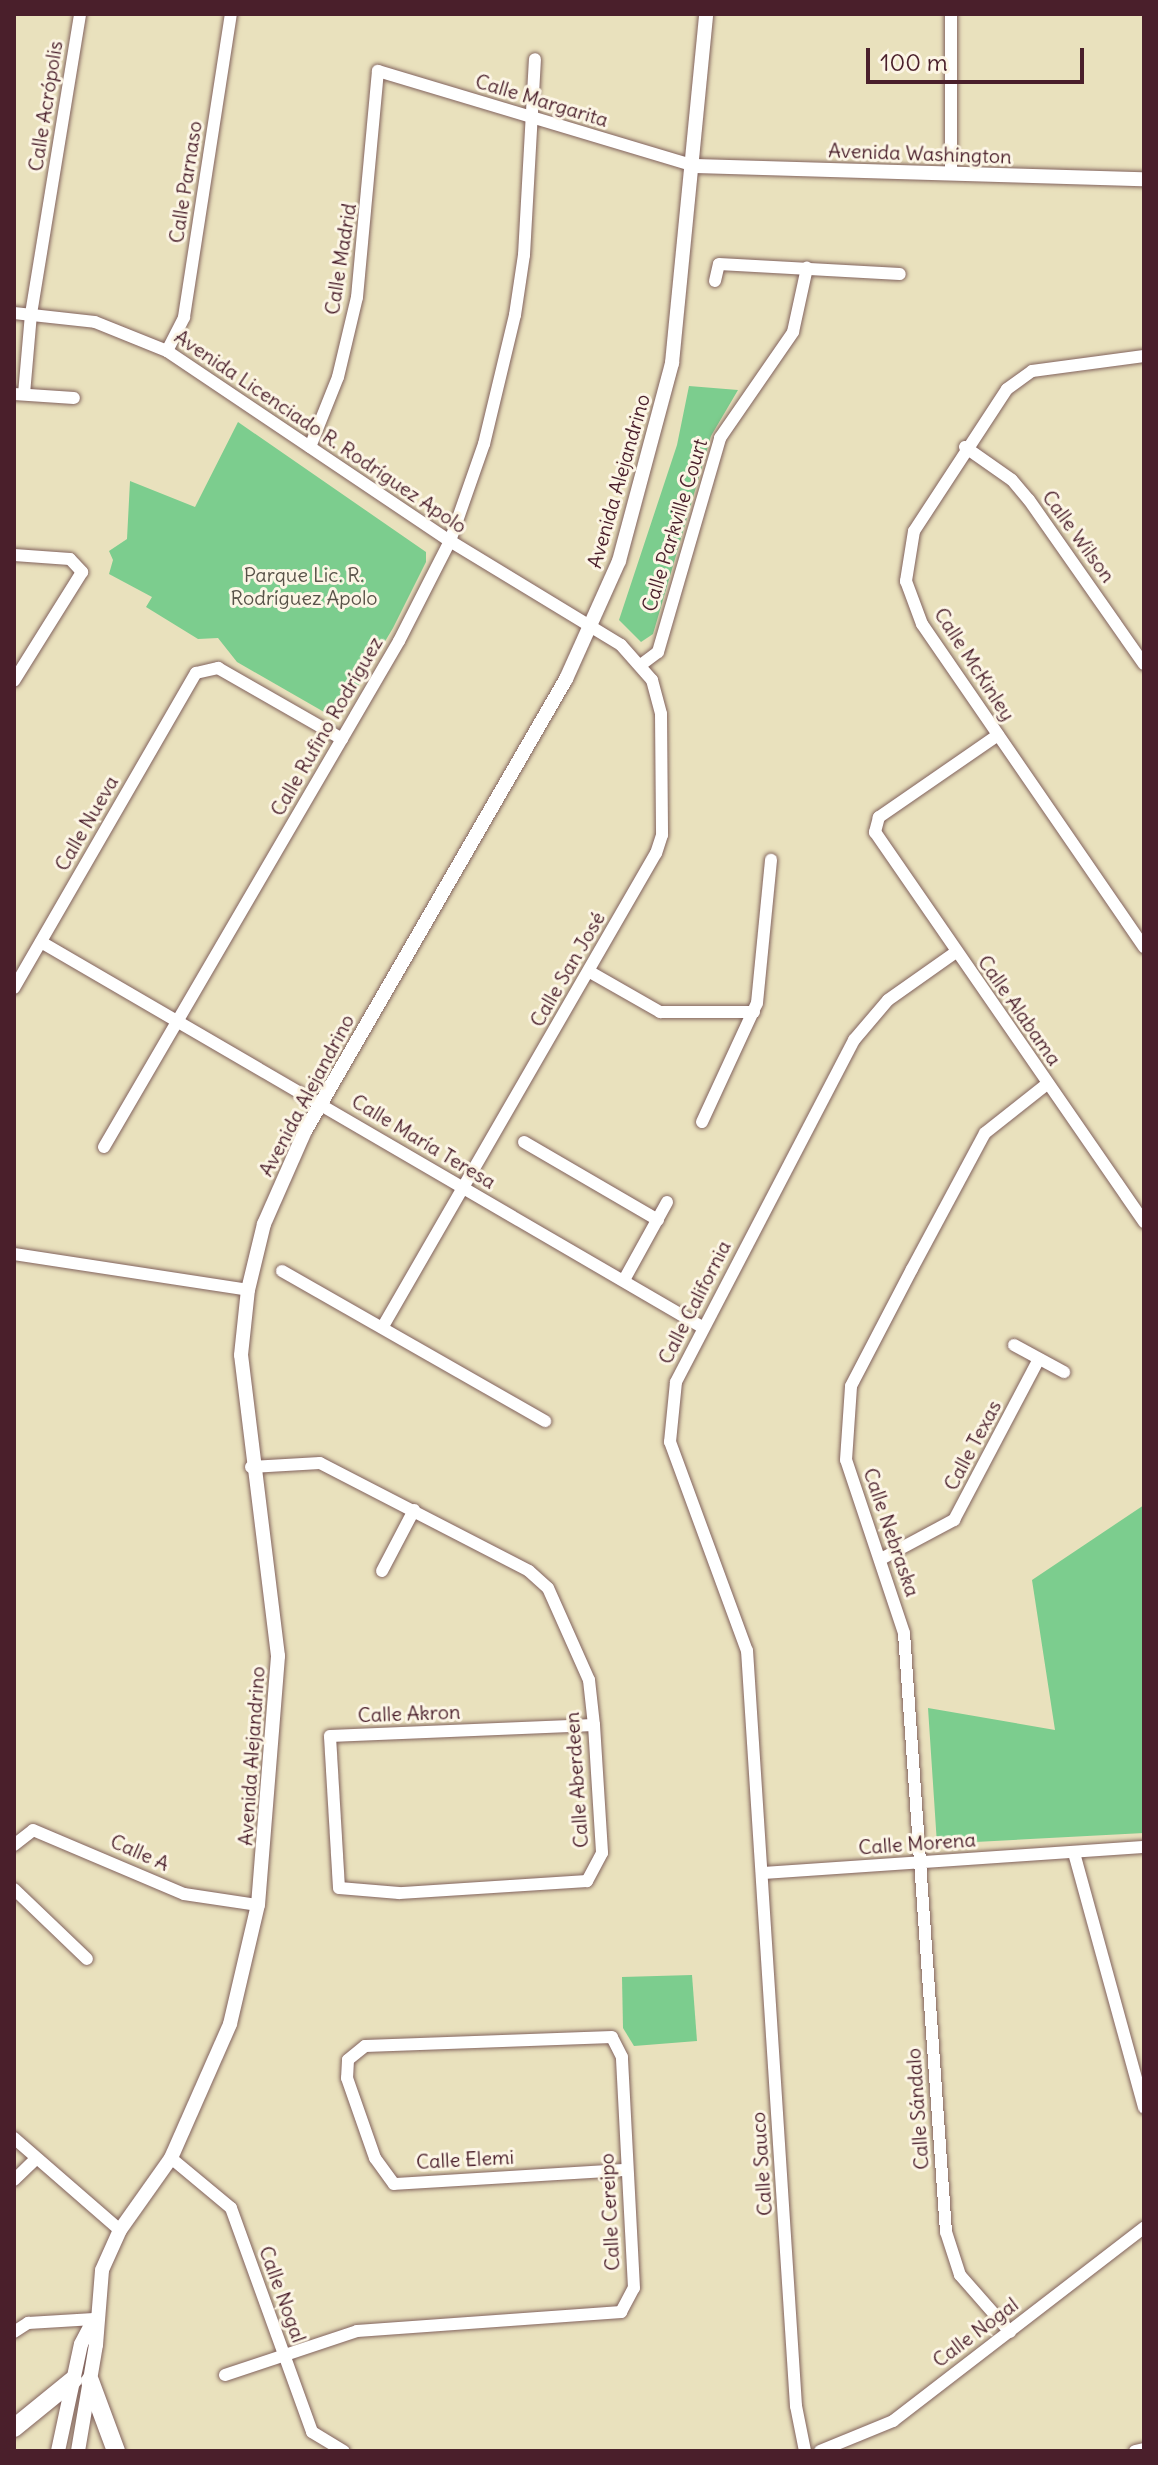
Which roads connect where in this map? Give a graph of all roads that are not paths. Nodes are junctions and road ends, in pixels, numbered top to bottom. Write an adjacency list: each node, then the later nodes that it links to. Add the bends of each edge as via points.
1 (80, 14): 15 (street, Calle Acrópolis)
2 (231, 14): 16 (street, Calle Parnaso, via 184,317)
3 (706, 14): 8 (street, Avenida Alejandrino)
4 (951, 14): 9 (street)
5 (535, 59): 7 (street, Calle Rufino Rodríguez)
6 (378, 71): 7 (street, Calle Margarita); 20 (street, Calle Madrid, via 357,297 338,377)
7 (531, 117): 8 (street, Calle Margarita); 22 (street, Calle Rufino Rodríguez, via 524,255 515,315 484,444)
8 (694, 166): 9 (street, Avenida Washington); 24 (street, Avenida Alejandrino, via 672,363 619,561)
9 (951, 173): 10 (street, Avenida Washington)
10 (1144, 179)
11 (807, 268): 12 (street); 13 (street, via 719,264); 25 (street, Calle Parkville Court, via 793,332 720,438 658,652)
12 (900, 274)
13 (715, 281)
14 (14, 313): 15 (street, Avenida Licenciado R. Rodríguez Apolo)
15 (31, 314): 16 (street, Avenida Licenciado R. Rodríguez Apolo, via 110,326); 18 (street, Calle Acrópolis)
16 (167, 351): 20 (street, Avenida Licenciado R. Rodríguez Apolo)
17 (1144, 356): 21 (street, Calle McKinley, via 1032,371 994,403)
18 (19, 394): 19 (street)
19 (74, 398)
20 (310, 447): 22 (street, Avenida Licenciado R. Rodríguez Apolo)
21 (965, 447): 26 (street, Calle Wilson, via 1012,480 1029,500); 28 (street, Calle McKinley, via 914,531 906,581 922,624)
22 (450, 541): 24 (street, Avenida Licenciado R. Rodríguez Apolo); 29 (street, Calle Rufino Rodríguez)
23 (14, 555): 27 (street, via 62,558 75,562 82,572)
24 (591, 626): 25 (street); 39 (street, Avenida Alejandrino, via 533,739)
25 (642, 664): 34 (street, Calle San José, via 661,714 662,835)
26 (1144, 664)
27 (14, 681)
28 (998, 735): 32 (street, Calle McKinley); 33 (street, Calle Alabama, via 879,817 878,840)
29 (342, 739): 31 (street, Calle Nueva, via 218,668 202,669 192,678); 37 (street, Calle Rufino Rodríguez)
30 (771, 860): 36 (street)
31 (41, 942): 35 (street, Calle Nueva); 37 (street, Calle María Teresa)
32 (1144, 947)
33 (956, 952): 38 (street, Calle Alabama); 51 (street, Calle California, via 888,1000 854,1040)
34 (590, 972): 36 (street, via 660,1012); 43 (street, Calle San José)
35 (14, 988)
36 (754, 1012): 40 (street)
37 (180, 1022): 39 (street, Calle María Teresa); 42 (street, Calle Rufino Rodríguez)
38 (1047, 1084): 46 (street, Calle Alabama); 59 (street, Calle Nebraska, via 985,1133 851,1386 846,1460)
39 (321, 1103): 43 (street, Calle María Teresa); 50 (street, Avenida Alejandrino, via 277,1190)
40 (702, 1122)
41 (524, 1142): 45 (street)
42 (104, 1147)
43 (462, 1187): 49 (street, Calle María Teresa); 52 (street, Calle San José)
44 (667, 1202): 45 (street)
45 (658, 1220): 49 (street)
46 (1144, 1222)
47 (14, 1254): 50 (street)
48 (282, 1271): 52 (street)
49 (624, 1280): 51 (street, Calle María Teresa)
50 (248, 1290): 57 (street, Avenida Alejandrino, via 241,1355)
51 (702, 1327): 66 (street, Calle California, via 676,1382 670,1442 747,1651)
52 (382, 1328): 56 (street)
53 (1014, 1345): 54 (street)
54 (1039, 1359): 55 (street); 59 (street, Calle Texas, via 954,1520)
55 (1064, 1372)
56 (545, 1421)
57 (251, 1467): 58 (street, Calle Aberdeen, via 320,1463); 69 (street, Avenida Alejandrino, via 278,1656)
58 (414, 1510): 60 (street); 61 (street, Calle Aberdeen, via 529,1571 548,1588 589,1680)
59 (883, 1558): 65 (street, Calle Nebraska, via 904,1633)
60 (382, 1571)
61 (594, 1725): 67 (street, Calle Aberdeen, via 602,1853 587,1881 399,1893); 67 (street, Calle Akron, via 330,1736)
62 (14, 1845): 69 (street, Calle A, via 33,1830 184,1894)
63 (1144, 1847): 64 (street, Calle Morena)
64 (1074, 1853): 65 (street, Calle Morena); 72 (street)
65 (920, 1862): 66 (street, Calle Morena); 82 (street, Calle Sándalo, via 946,2232 960,2275)
66 (762, 1873): 92 (street, Calle Sauco, via 796,2406)
67 (339, 1888)
68 (14, 1889): 70 (street)
69 (258, 1905): 74 (street, Avenida Alejandrino, via 230,2024)
70 (87, 1959)
71 (348, 2060): 76 (street, Calle Elemi, via 347,2078 375,2158 394,2184); 76 (street, Calle Cereipo, via 365,2046 612,2037 622,2057)
72 (1144, 2108)
73 (14, 2138): 75 (street)
74 (171, 2158): 79 (street, Avenida Alejandrino); 83 (street, Calle Nogal, via 231,2208)
75 (36, 2159): 77 (street); 79 (street)
76 (626, 2170): 83 (street, Calle Cereipo, via 634,2288 621,2312 357,2331)
77 (14, 2180)
78 (1144, 2228): 82 (street, Calle Nogal)
79 (120, 2230): 80 (street, Avenida Alejandrino, via 102,2270)
80 (94, 2319): 81 (street, via 28,2323); 85 (street, Avenida Alejandrino, via 81,2344)
81 (14, 2332)
82 (1010, 2332): 93 (street, Calle Nogal, via 893,2421)
83 (283, 2353): 84 (street); 91 (street, Calle Nogal, via 312,2432)
84 (225, 2375)
85 (81, 2380): 86 (main road); 88 (street, Avenida Alejandrino); 89 (street, Avenida Alejandrino); 90 (main road)
86 (14, 2428)
87 (1144, 2449): 94 (street)
88 (58, 2451)
89 (78, 2451)
90 (116, 2451)
91 (344, 2451)
92 (805, 2451)
93 (820, 2451)
94 (1135, 2451)

